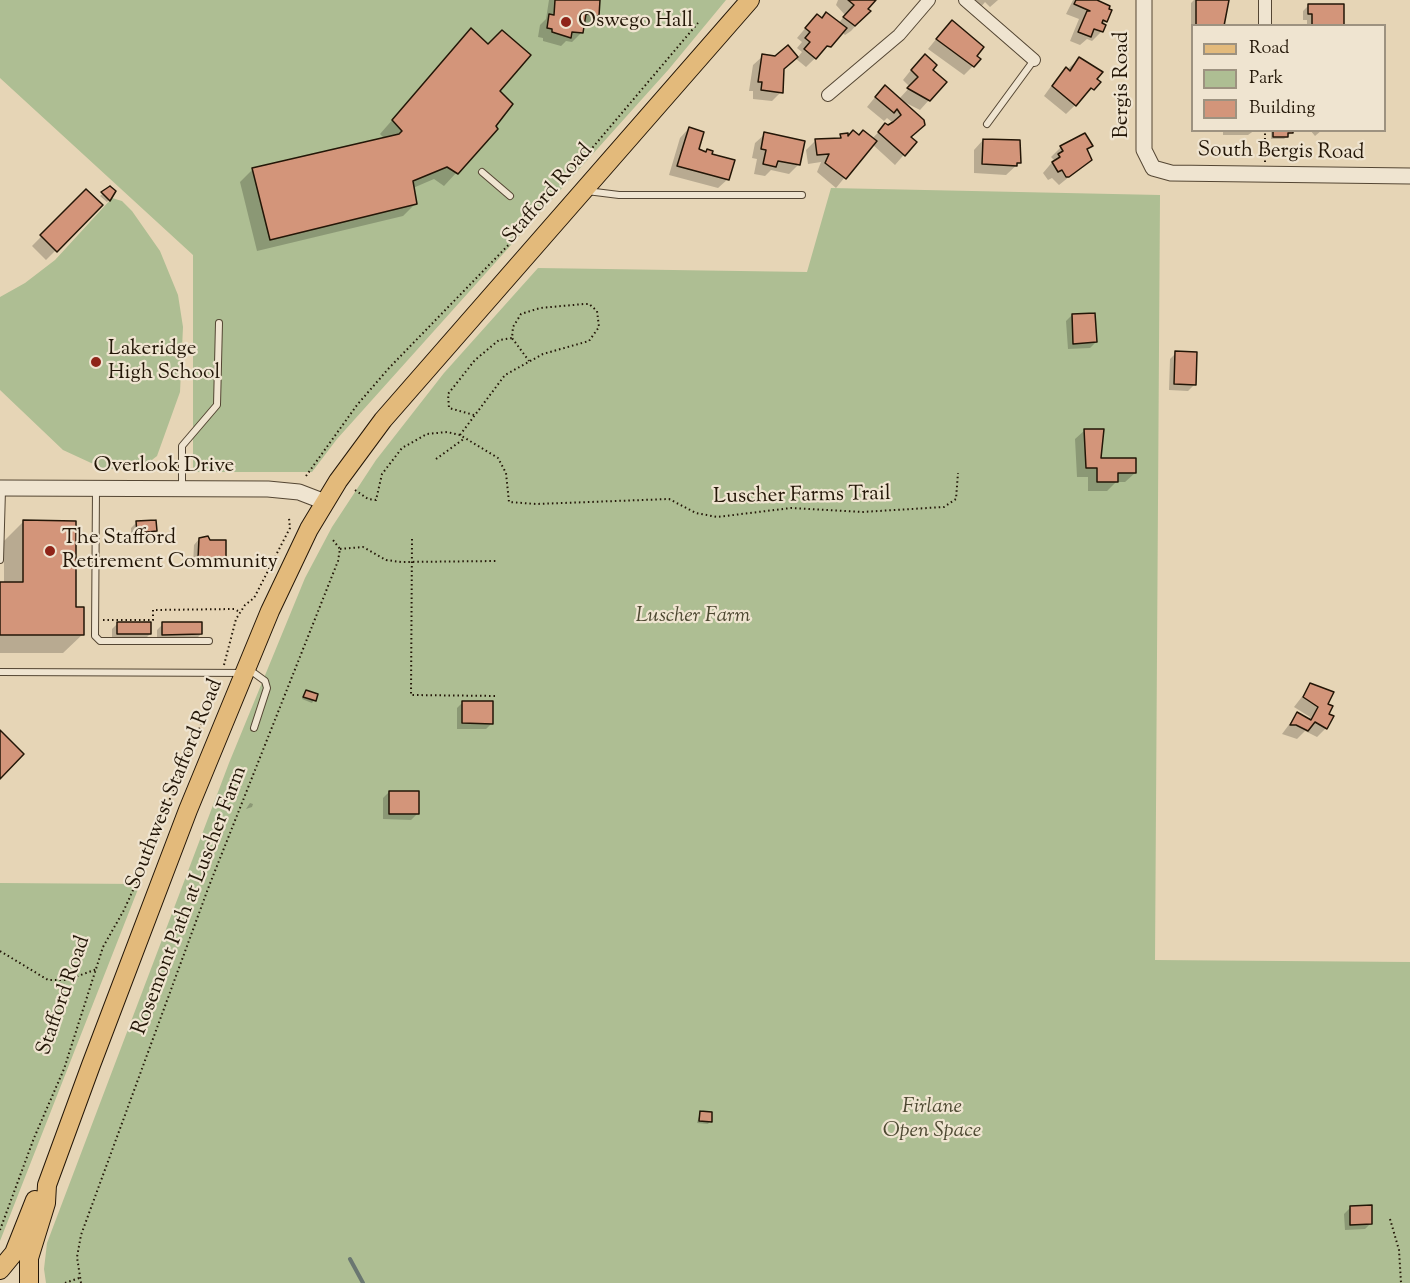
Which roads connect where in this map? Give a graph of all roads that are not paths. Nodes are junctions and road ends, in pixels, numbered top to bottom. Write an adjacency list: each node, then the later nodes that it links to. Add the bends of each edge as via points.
1 (750, 0): 13 (main road, Stafford Road)
2 (929, 0): 8 (street, via 899,35)
3 (965, 0): 7 (street)
4 (1144, 0): 10 (street, Bergis Road, via 1144,150)
5 (1265, 0): 6 (street)
6 (1265, 24)
7 (1034, 60): 9 (lane)
8 (828, 95)
9 (987, 124)
10 (1153, 168): 12 (street, South Bergis Road, via 1170,173)
11 (482, 172): 15 (lane)
12 (1410, 176)
13 (583, 191): 14 (lane, via 619,195); 17 (main road, Stafford Road)
14 (802, 195)
15 (510, 196)
16 (219, 323): 20 (lane, via 217,405 182,446)
17 (382, 420): 21 (main road, Southwest Stafford Road)
18 (1, 488): 19 (street, Overlook Drive); 22 (lane)
19 (96, 488): 20 (street, Overlook Drive); 23 (lane, via 95,636 100,641)
20 (182, 489): 21 (street, Overlook Drive, via 287,490)
21 (325, 502): 25 (main road, Southwest Stafford Road, via 280,587)
22 (0, 560)
23 (209, 641)
24 (0, 672): 25 (lane)
25 (246, 672): 26 (lane, via 260,676 267,688); 27 (main road, Southwest Stafford Road, via 155,896)
26 (254, 728)
27 (47, 1185): 28 (main road, Southwest Stafford Road, via 35,1199 14,1253); 31 (main road, Southwest Stafford Road, via 46,1203 29,1258)
28 (0, 1270)
29 (0, 1276): 30 (main road)
30 (22, 1283)
31 (29, 1283)

